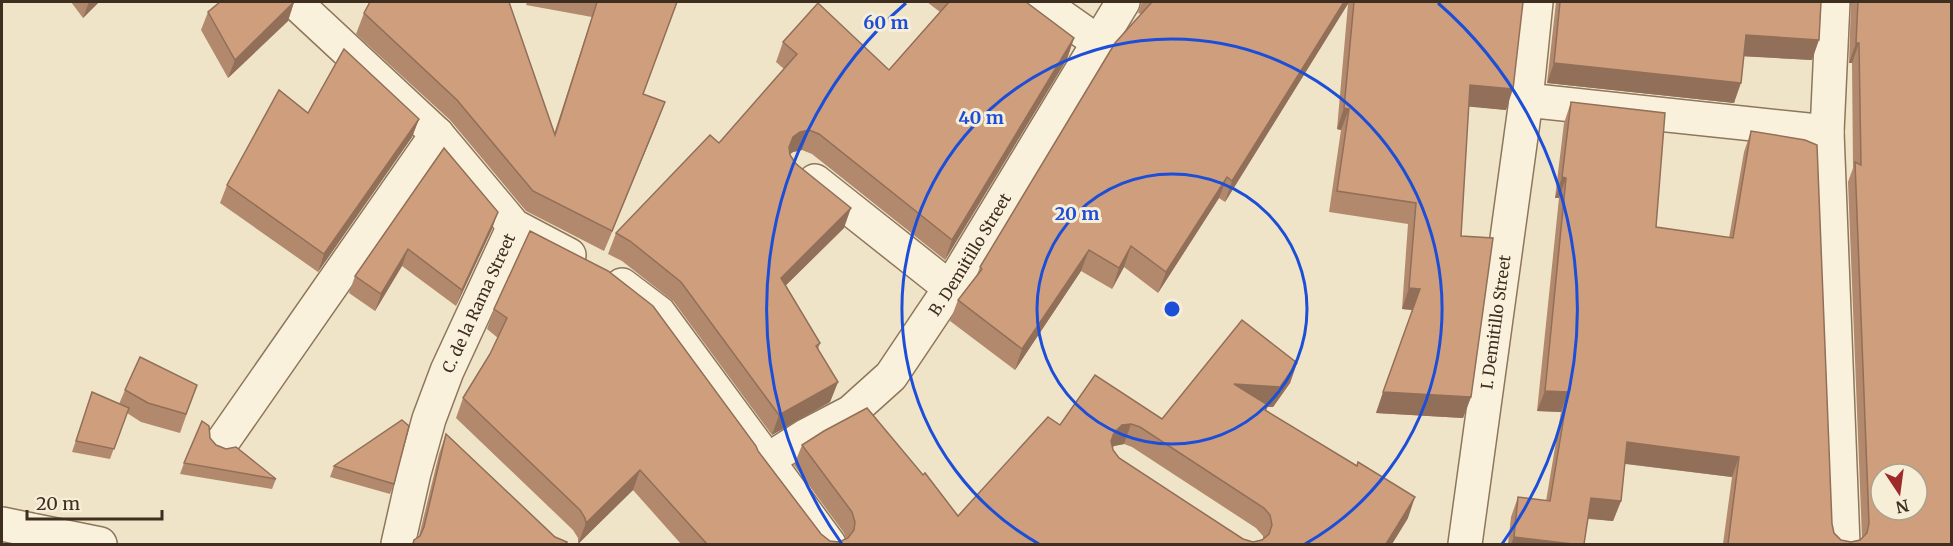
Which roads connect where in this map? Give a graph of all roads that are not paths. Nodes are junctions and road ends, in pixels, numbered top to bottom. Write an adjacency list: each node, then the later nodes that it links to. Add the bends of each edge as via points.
1 (295, 2): 9 (street, C. de la Rama Street)
2 (1041, 2): 6 (street)
3 (1123, 2): 6 (street, B. Demitillo Street)
4 (1536, 2): 7 (street, I. Demitillo Street)
5 (1833, 2): 8 (street)
6 (1098, 42): 12 (street, B. Demitillo Street)
7 (1526, 100): 8 (street); 19 (street, I. Demitillo Street)
8 (1827, 132): 20 (street)
9 (437, 134): 11 (street, C. de la Rama Street); 13 (street)
10 (800, 169): 12 (street)
11 (514, 226): 14 (street, via 611,276 659,313); 17 (street, C. de la Rama Street, via 447,372 439,429 414,474)
12 (950, 288): 14 (street, B. Demitillo Street, via 891,376 851,412)
13 (223, 441)
14 (766, 461): 18 (street)
15 (2, 524): 16 (street)
16 (100, 544)
17 (398, 544)
18 (829, 544)
19 (1465, 544)
20 (1843, 544)

